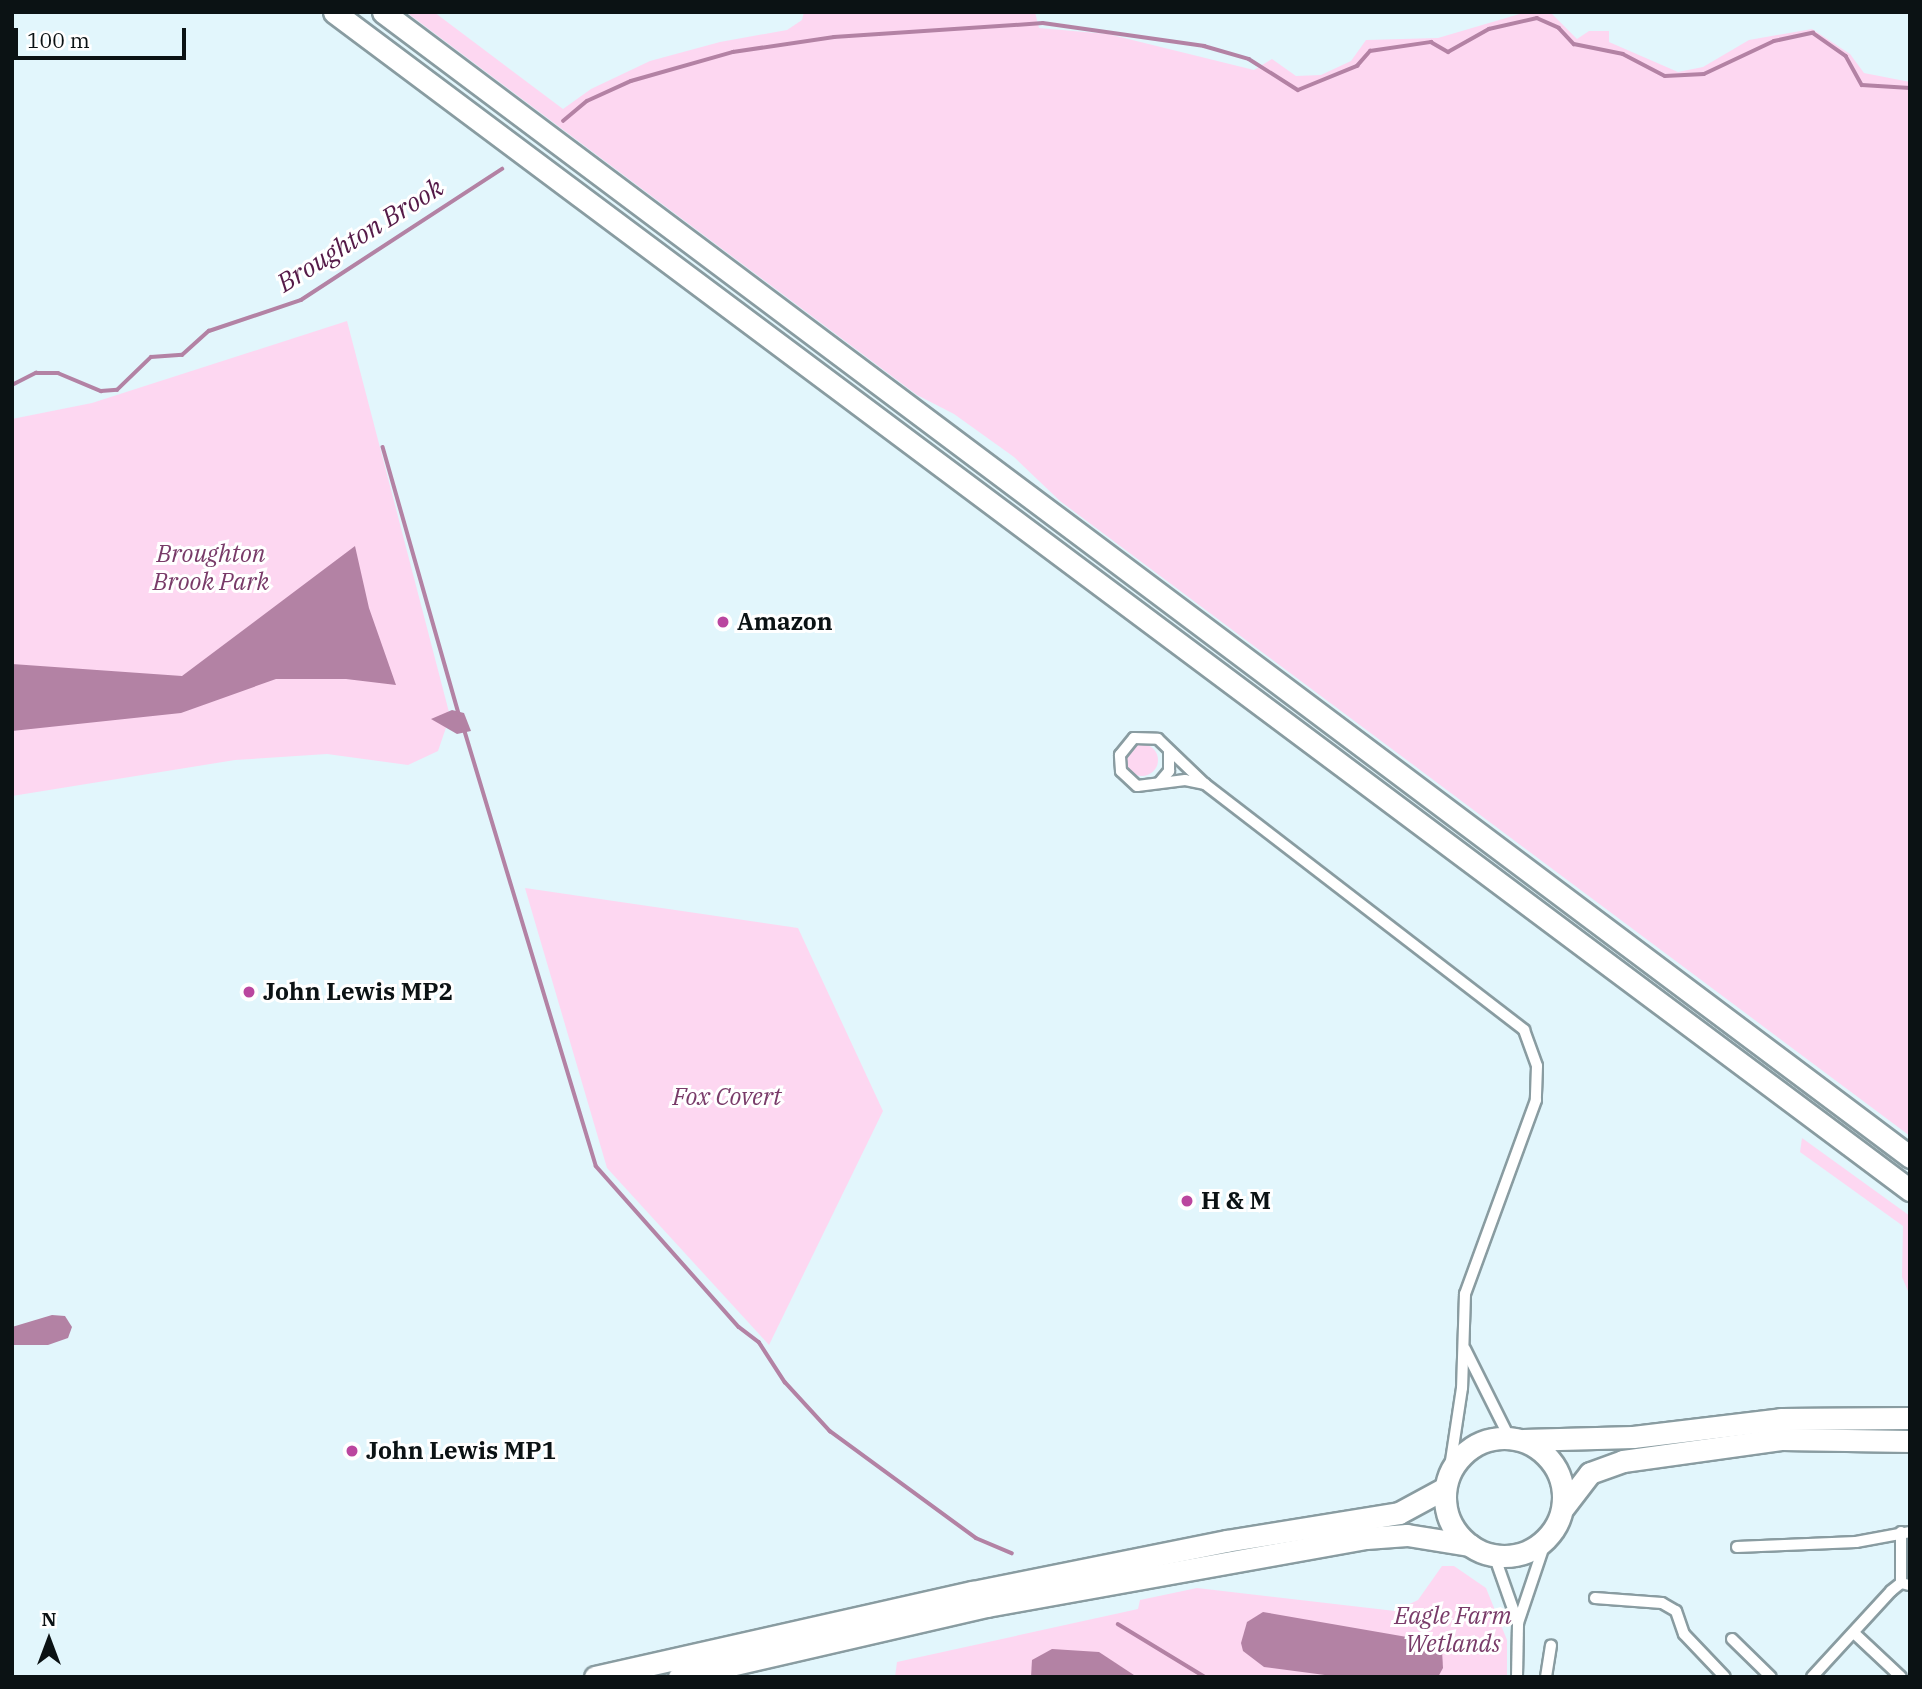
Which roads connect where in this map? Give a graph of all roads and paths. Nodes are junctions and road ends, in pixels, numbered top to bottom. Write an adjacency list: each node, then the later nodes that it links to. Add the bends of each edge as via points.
1 (334, 12): 7 (highway)
2 (383, 12): 6 (highway)
3 (1169, 752): 4 (street, via 1169,771); 4 (street, via 1158,739 1143,736 1127,743 1120,755 1121,771 1131,783 1146,788); 5 (street)
4 (1159, 783): 5 (street, via 1185,780)
5 (1205, 784): 8 (street, via 1524,1030 1537,1066 1536,1100 1472,1264 1465,1294)
6 (1910, 1157)
7 (1910, 1191)
8 (1464, 1346): 10 (street); 12 (street)
9 (1910, 1418): 10 (highway, via 1781,1419 1633,1437)
10 (1516, 1439): 12 (highway, via 1473,1446); 13 (highway, via 1550,1458 1559,1473)
11 (1910, 1441): 13 (highway, via 1782,1439 1623,1461 1590,1473)
12 (1447, 1481): 16 (highway, via 1449,1520); 25 (highway, via 1399,1513 1226,1541 985,1589)
13 (1563, 1508): 15 (highway)
14 (1905, 1532): 17 (street, via 1856,1542); 19 (street)
15 (1546, 1540): 18 (highway, via 1530,1551); 21 (street)
16 (1469, 1545): 18 (highway); 26 (highway, via 1407,1535 1353,1540 987,1606)
17 (1737, 1547)
18 (1494, 1555): 21 (street)
19 (1905, 1584): 22 (street)
20 (1595, 1598): 29 (street, via 1662,1603 1676,1611 1684,1634)
21 (1518, 1623): 27 (street)
22 (1854, 1633): 31 (street); 32 (street)
23 (1732, 1639): 30 (street)
24 (1552, 1645): 28 (street)
25 (595, 1677)
26 (679, 1677)
27 (1517, 1677)
28 (1546, 1677)
29 (1725, 1677)
30 (1771, 1677)
31 (1812, 1677)
32 (1901, 1677)

